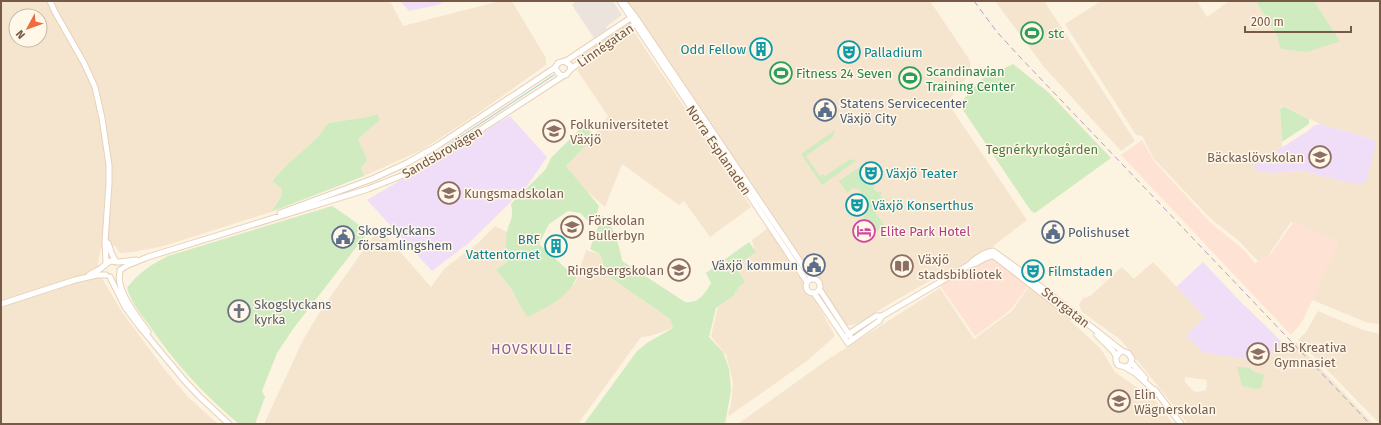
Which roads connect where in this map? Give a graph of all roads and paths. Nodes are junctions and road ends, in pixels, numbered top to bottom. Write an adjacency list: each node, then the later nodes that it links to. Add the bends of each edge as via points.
1 (50, 1): 11 (main road, via 95,87 109,165)
2 (620, 1): 4 (main road)
3 (623, 1): 4 (main road)
4 (632, 16): 5 (main road, Norra Esplanaden); 6 (main road, Linnégatan)
5 (637, 23): 8 (main road, Linnégatan); 19 (main road, Norra Esplanaden)
6 (566, 61): 7 (main road, via 556,64); 8 (main road)
7 (556, 68): 9 (main road, via 557,73); 10 (main road, Sandsbrovägen, via 407,163 372,179)
8 (571, 69): 9 (main road)
9 (563, 76): 10 (main road, Sandsbrovägen, via 451,149 406,174 368,189)
10 (241, 228): 13 (main road, Sandsbrovägen)
11 (106, 231): 14 (main road, via 109,247); 15 (main road)
12 (991, 253): 23 (main road); 26 (main road, Storgatan, via 996,253); 27 (main road, Storgatan, via 1090,330)
13 (148, 257): 14 (main road, Sandsbrovägen); 16 (main road, Sandsbrovägen)
14 (117, 262): 15 (main road, via 110,261); 16 (main road)
15 (105, 265): 17 (main road, via 104,271); 18 (main road)
16 (120, 271): 17 (main road, via 115,276); 25 (main road, via 119,280 125,297)
17 (108, 276): 18 (main road, via 97,275); 25 (main road, via 125,307)
18 (75, 280): 22 (main road)
19 (809, 281): 20 (main road, Norra Esplanaden, via 817,279 821,285); 21 (main road, Norra Esplanaden, via 807,290)
20 (820, 290): 21 (main road); 24 (main road, Norra Esplanaden)
21 (814, 293): 24 (main road, Norra Esplanaden)
22 (1, 304)
23 (882, 316): 24 (main road, via 876,316); 24 (main road, Norra Esplanaden, via 850,342)
24 (846, 336)
25 (158, 348): 31 (main road, via 199,396)
26 (1122, 351): 27 (main road); 28 (main road, via 1130,354)
27 (1116, 356): 29 (main road, via 1118,365)
28 (1131, 362): 29 (main road); 30 (main road)
29 (1125, 367): 30 (main road)
30 (1155, 392): 32 (main road)
31 (229, 424)
32 (1181, 424)

